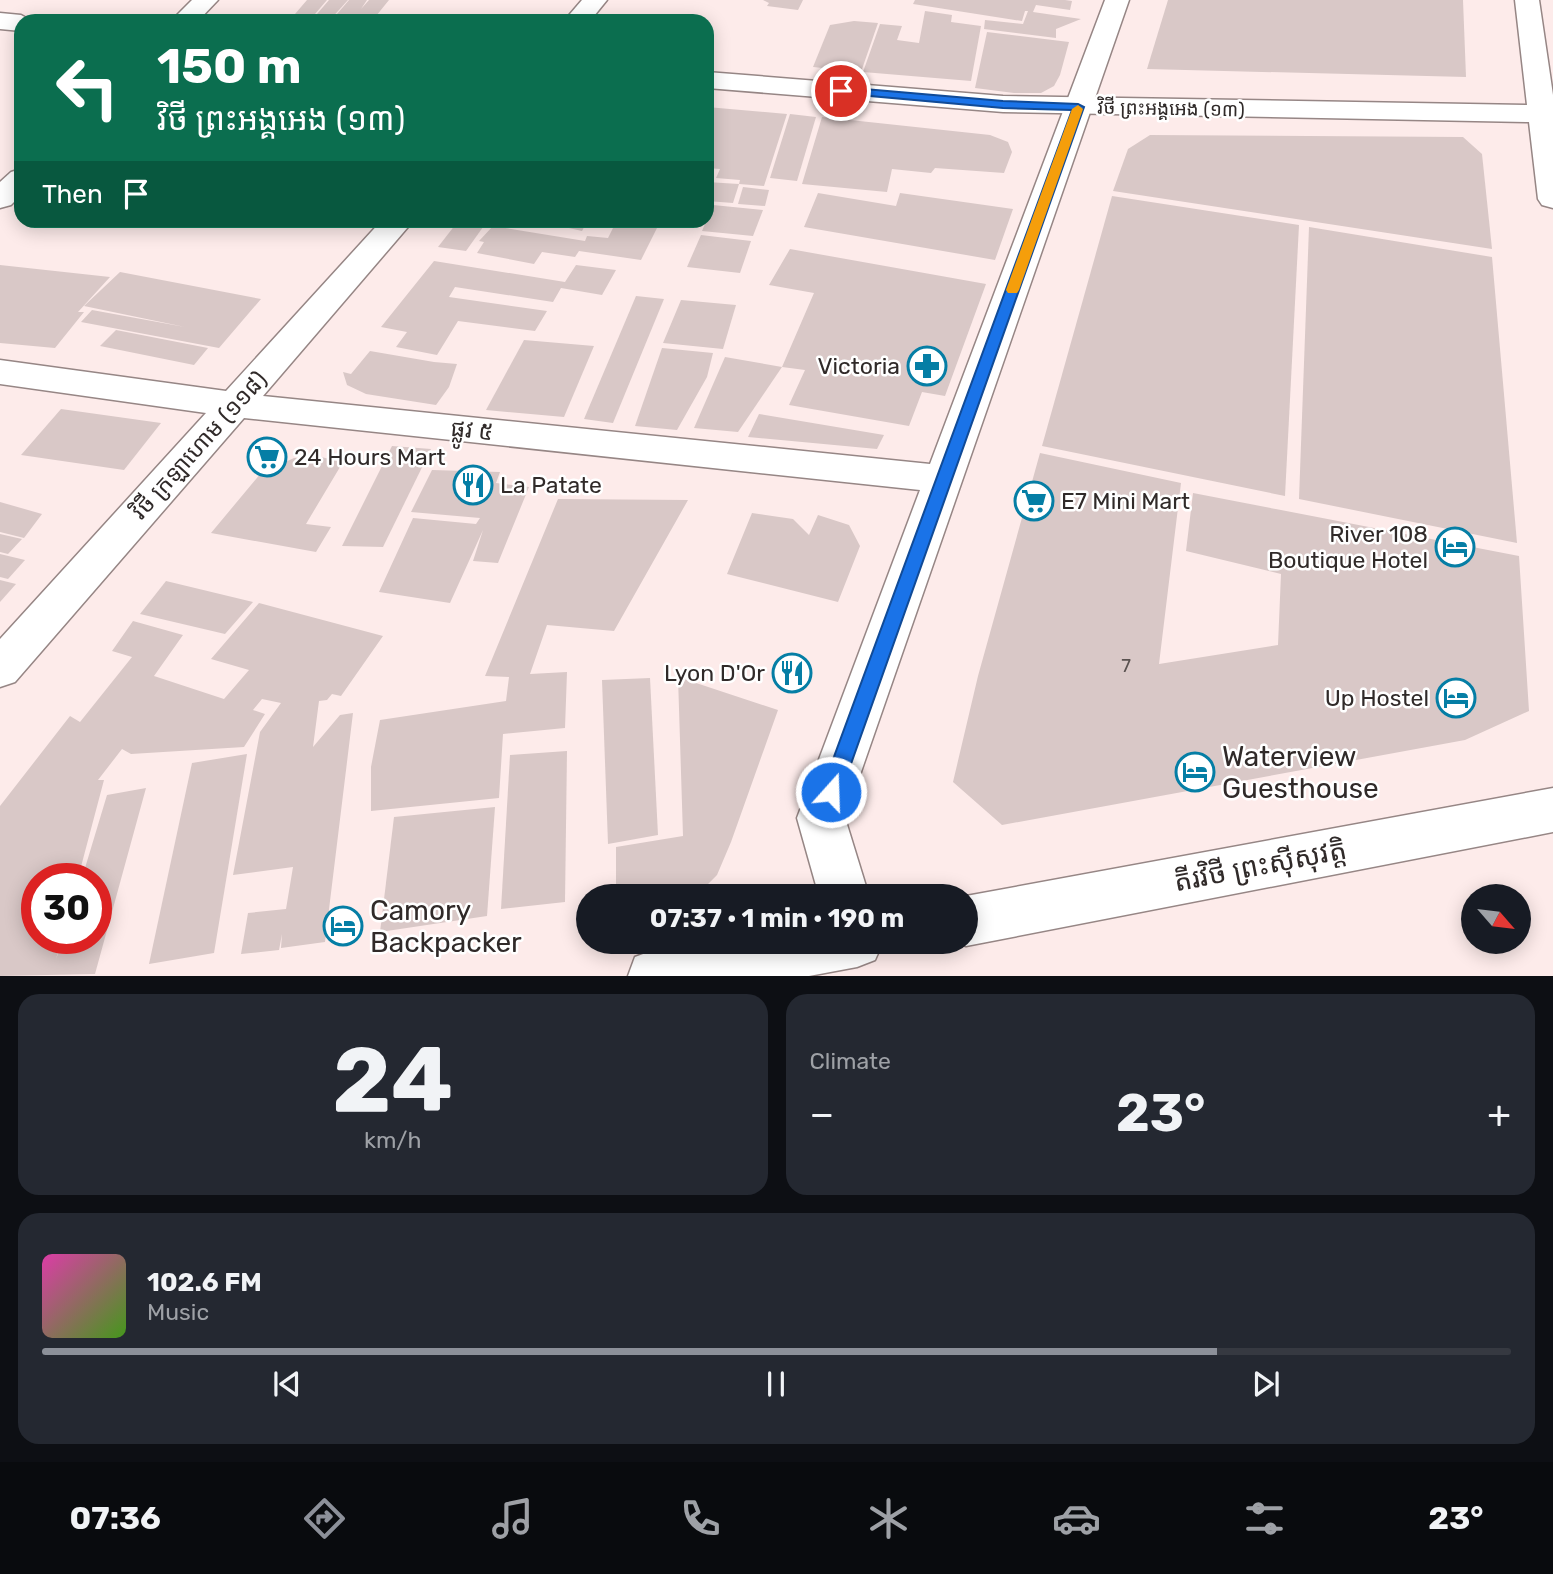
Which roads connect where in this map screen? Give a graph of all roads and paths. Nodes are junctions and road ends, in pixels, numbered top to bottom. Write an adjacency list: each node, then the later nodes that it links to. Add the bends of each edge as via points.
1 (206, 0): 5 (street)
2 (596, 0): 6 (street)
3 (1117, 0): 8 (street)
4 (1527, 0): 9 (street)
5 (191, 14)
6 (583, 14)
7 (714, 81): 8 (street, វិថី ព្រះអង្គអេង (១៣))
8 (1078, 107): 9 (street, វិថី ព្រះអង្គអេង (១៣)); 16 (street)
9 (1547, 114): 12 (street)
10 (14, 185): 11 (street)
11 (0, 199)
12 (1553, 199)
13 (392, 228): 15 (street, វិថី ក្រឡាហោម (១១៨))
14 (0, 372): 15 (street, ផ្លូវ ៥)
15 (234, 405): 16 (street, ផ្លូវ ៥); 17 (street, វិថី ក្រឡាហោម (១១៨))
16 (945, 479): 19 (street, via 821,818)
17 (0, 669)
18 (1553, 810): 20 (street, តីរវិថី ព្រះស៊ីសុវត្តិ)
19 (840, 884)
20 (978, 919)
21 (783, 954): 22 (street)
22 (654, 975)

